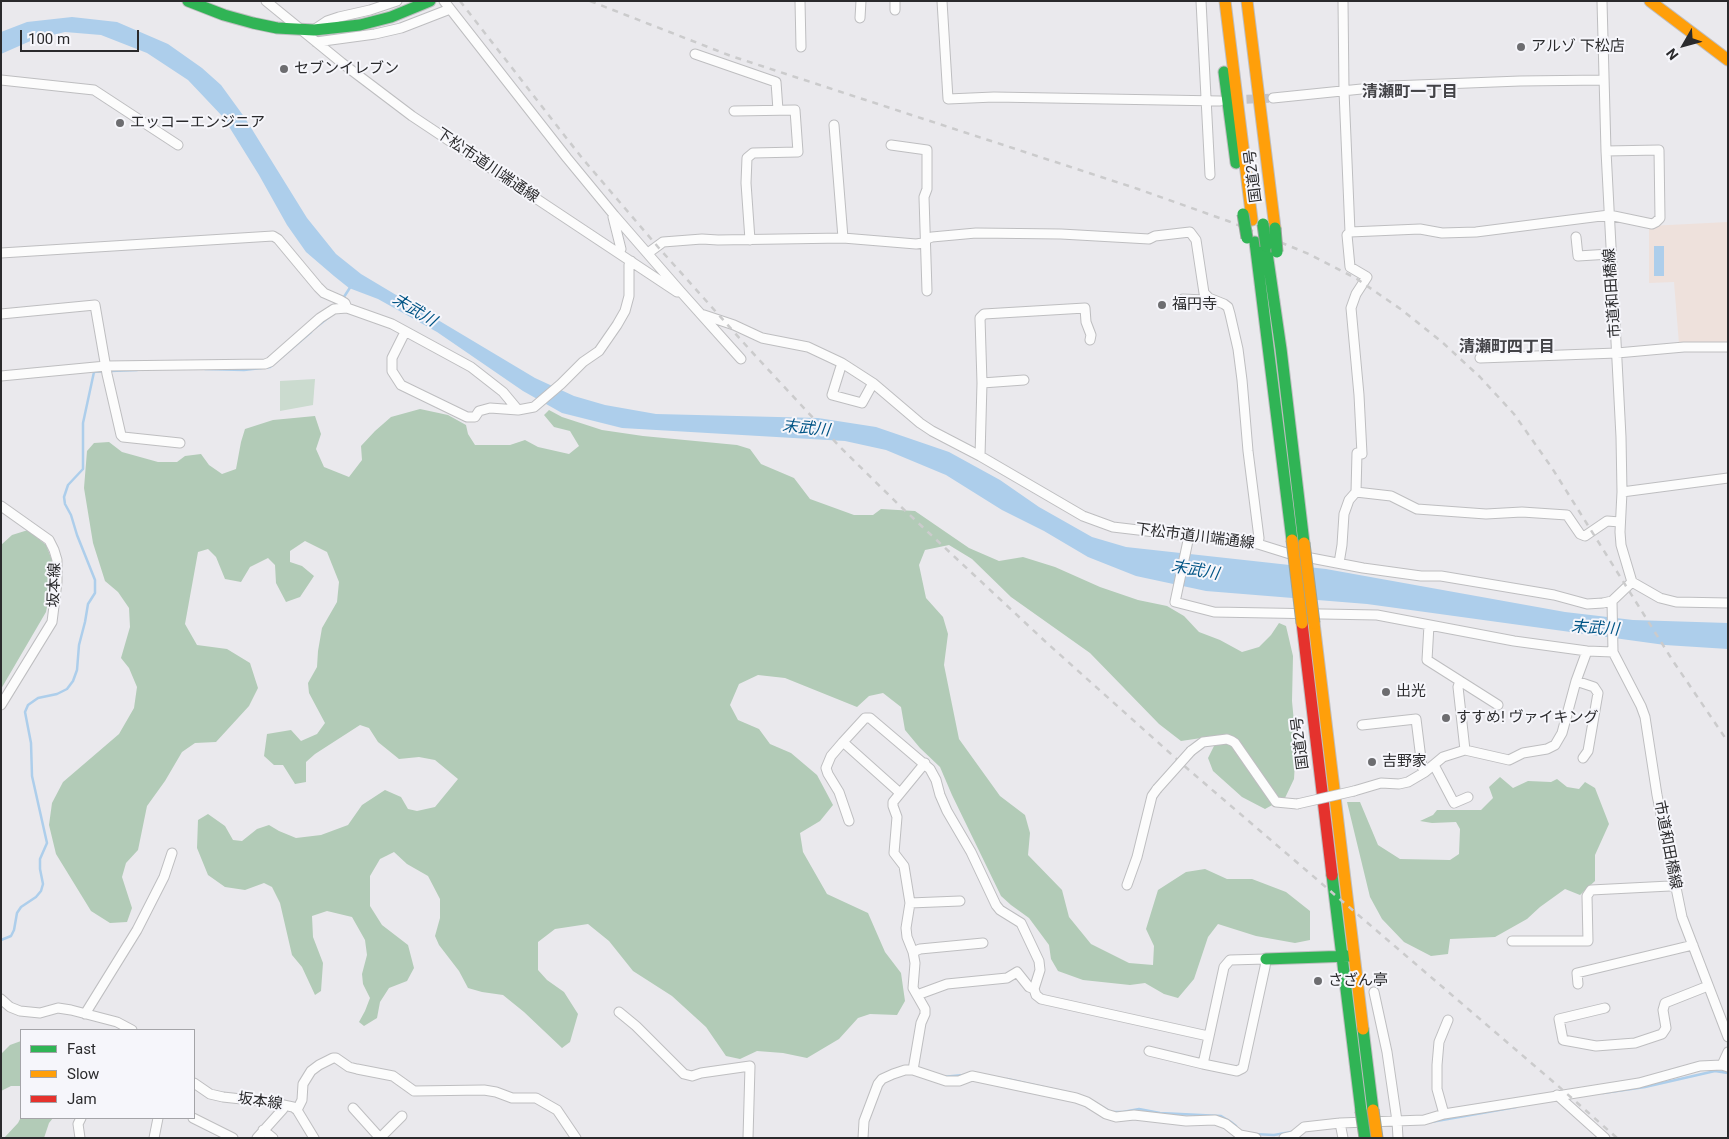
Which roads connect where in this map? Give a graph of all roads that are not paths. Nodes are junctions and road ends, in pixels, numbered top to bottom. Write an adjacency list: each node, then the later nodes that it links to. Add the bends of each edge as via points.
1 (188, 1): 18 (main road, via 224,16)
2 (266, 1): 18 (street, 下松市道川端通線)
3 (397, 1): 19 (street, via 339,16)
4 (430, 1): 19 (main road, via 376,21)
5 (444, 1): 16 (street)
6 (800, 1): 21 (street)
7 (861, 1): 17 (street)
8 (942, 1): 28 (street, via 948,98)
9 (1201, 1): 28 (street)
10 (1216, 1): 40 (main road, 国道2号, via 1230,127)
11 (1225, 1): 32 (main road, 国道2号)
12 (1247, 1): 62 (main road, 国道2号, bridge, via 1275,228)
13 (1344, 1): 26 (street)
14 (1602, 1): 25 (street, 市道和田橋線)
15 (1650, 1): 23 (main road)
16 (450, 9): 20 (street, via 401,28); 38 (street)
17 (860, 18)
18 (300, 30): 19 (main road); 20 (street, 下松市道川端通線)
19 (314, 30)
20 (316, 42): 48 (street, 下松市道川端通線, via 412,116)
21 (802, 48)
22 (695, 54): 30 (street, via 776,82)
23 (1728, 60)
24 (1, 80): 34 (street, via 94,90)
25 (1604, 80): 26 (street, via 1391,86); 36 (street, 市道和田橋線)
26 (1344, 91): 27 (street); 41 (street)
27 (1273, 98)
28 (1206, 101): 29 (street); 37 (street)
29 (1220, 101)
30 (778, 110): 31 (street); 45 (street, via 795,110 798,152 752,153 747,158)
31 (734, 111)
32 (1240, 115): 40 (main road, 国道2号); 46 (main road, 国道2号, bridge, via 1263,224)
33 (834, 125): 43 (street)
34 (178, 145)
35 (891, 146): 44 (street, via 927,150 924,197)
36 (1606, 151): 39 (street, 市道和田橋線); 39 (street, via 1659,150 1660,218 1652,224)
37 (1210, 175)
38 (614, 215): 48 (street, via 621,249); 49 (street)
39 (1609, 215): 41 (street, via 1476,232 1442,233 1420,229); 50 (street, 市道和田橋線)
40 (1248, 217): 46 (main road, 国道2号)
41 (1350, 232): 76 (street, via 1347,235 1350,267 1367,277 1351,308 1362,438 1362,454 1357,453 1356,462)
42 (1576, 237): 50 (street, via 1578,256)
43 (843, 238): 44 (street, via 916,244); 45 (street)
44 (927, 239): 52 (street); 54 (street, via 976,233 1150,239 1190,232 1196,240 1204,293)
45 (750, 240): 49 (street, via 663,242)
46 (1256, 242): 62 (main road, 国道2号); 86 (main road, 国道2号, bridge, via 1292,540)
47 (1, 252): 56 (street, via 273,236 324,293)
48 (619, 253): 51 (street, 下松市道川端通線)
49 (648, 253): 53 (street)
50 (1610, 254): 63 (street, 市道和田橋線)
51 (631, 260): 53 (street, 下松市道川端通線); 72 (street, via 625,311 599,351 534,407)
52 (927, 291)
53 (681, 292): 58 (street)
54 (1209, 298): 55 (street); 81 (street, via 1228,308 1238,349)
55 (1183, 299)
56 (344, 304): 59 (street); 67 (street, via 320,318 266,364)
57 (1, 314): 67 (street, via 95,305)
58 (701, 314): 65 (street); 66 (street, 下松市道川端通線, via 762,338 808,347)
59 (405, 332): 72 (street, via 470,367 503,392); 72 (street, via 392,358 392,371 401,385 467,417 475,417 479,411 490,408)
60 (1090, 340): 71 (street, via 1085,308 984,314 980,318)
61 (1728, 347): 63 (street)
62 (1281, 348): 86 (main road, 国道2号, bridge, via 1304,543)
63 (1617, 353): 64 (street); 77 (street, 市道和田橋線)
64 (1480, 358)
65 (741, 359)
66 (842, 363): 70 (street, 下松市道川端通線); 70 (street, via 832,395 862,403)
67 (107, 370): 68 (street); 73 (street, via 123,437)
68 (1, 376)
69 (1024, 380): 71 (street)
70 (873, 383): 74 (street, 下松市道川端通線, via 920,423)
71 (982, 383): 74 (street)
72 (518, 410)
73 (180, 443)
74 (980, 456): 80 (street, 下松市道川端通線, via 1082,516 1102,524)
75 (1728, 478): 77 (street)
76 (1356, 492): 79 (street, via 1391,496 1417,509 1567,515 1584,536 1607,521); 82 (street, via 1344,514)
77 (1622, 492): 79 (street, 市道和田橋線)
78 (1, 506): 93 (street, 坂本線, via 48,540 57,560 52,622)
79 (1620, 522): 83 (street, 市道和田橋線, via 1621,545)
80 (1188, 538): 81 (street, 下松市道川端通線, via 1222,537); 87 (street, via 1175,602 1214,612 1378,615)
81 (1258, 544): 82 (street, 下松市道川端通線)
82 (1339, 563): 85 (street, 下松市道川端通線, via 1486,583 1587,604)
83 (1632, 582): 84 (street, via 1660,598 1676,602); 85 (street)
84 (1728, 603)
85 (1612, 604): 88 (street)
86 (1308, 623): 113 (main road, 国道2号)
87 (1430, 626): 89 (street); 90 (street, via 1427,660)
88 (1613, 647): 89 (street); 105 (street, 市道和田橋線, via 1645,717)
89 (1587, 651): 91 (street)
90 (1460, 681): 92 (street); 96 (street)
91 (1576, 681): 96 (street, via 1562,733 1555,745 1509,760); 97 (street, via 1594,687 1598,693 1588,751)
92 (1498, 705)
93 (1, 706)
94 (1362, 725): 100 (street, via 1416,719)
95 (843, 742): 98 (street, via 865,718 870,718); 101 (street); 103 (street, via 826,768)
96 (1465, 750): 99 (street, via 1452,753)
97 (1583, 758)
98 (925, 763): 101 (street); 117 (street, via 996,905 1021,923 1039,961 1040,970)
99 (1434, 765): 100 (street); 102 (street, via 1454,803)
100 (1425, 772): 106 (street, bridge, via 1399,784 1381,783 1297,804 1276,802 1235,743 1226,739 1203,742 1191,751 1152,796)
101 (900, 793): 108 (street, via 893,802 896,817 894,853 904,866)
102 (1468, 797)
103 (849, 820)
104 (172, 853): 124 (street, via 164,877 137,930)
105 (1675, 884): 109 (street, via 1591,890 1587,896 1588,941); 111 (street, 市道和田橋線)
106 (1127, 885)
107 (960, 902): 108 (street)
108 (910, 903): 112 (street, via 906,928)
109 (1512, 941)
110 (983, 943): 112 (street)
111 (1693, 946): 115 (street, via 1577,973); 116 (street, 市道和田橋線)
112 (913, 952): 119 (street, via 912,983)
113 (1348, 956): 114 (main road); 139 (main road, 国道2号)
114 (1266, 959): 127 (street, via 1230,960 1224,967); 131 (street, via 1244,1068 1237,1071)
115 (1578, 984)
116 (1708, 986): 122 (street, via 1665,1003 1662,1010 1666,1028 1662,1034 1635,1043 1596,1046 1563,1040 1559,1019); 128 (street, 市道和田橋線)
117 (1034, 989): 119 (street, via 1017,972 1006,978 947,984); 127 (street, via 1041,999)
118 (1374, 992): 146 (street)
119 (917, 995): 133 (street, via 925,1014)
120 (1, 999): 121 (street)
121 (6, 1008): 124 (street, via 30,1013 58,1008)
122 (1605, 1008)
123 (619, 1012): 157 (street, via 684,1074 692,1076 750,1066)
124 (85, 1014): 126 (street, via 117,1022)
125 (1448, 1020): 140 (street, via 1439,1042 1437,1065 1437,1089)
126 (128, 1029)
127 (1208, 1036): 131 (street)
128 (1728, 1036)
129 (1149, 1051): 131 (street)
130 (1728, 1052): 132 (street)
131 (1202, 1064)
132 (1725, 1066): 135 (street, via 1700,1066 1639,1083)
133 (913, 1070): 158 (street, via 893,1074 878,1084 864,1121); 159 (street, via 946,1081 972,1076 1076,1098 1116,1117 1134,1115 1186,1121 1215,1120 1240,1135)
134 (195, 1083): 136 (street, 坂本線, via 210,1094)
135 (1557, 1095): 140 (street); 163 (street)
136 (284, 1105): 138 (street, 坂本線); 147 (street)
137 (353, 1108): 155 (street)
138 (297, 1110): 154 (street, 坂本線); 156 (street, via 302,1100 303,1084 311,1071 336,1058 349,1067 393,1076 414,1091 484,1090 512,1098 536,1098 557,1110)
139 (1367, 1110): 161 (main road, 国道2号, bridge); 162 (main road, 国道2号, bridge)
140 (1444, 1114): 146 (street)
141 (402, 1116): 155 (street)
142 (80, 1119): 149 (street)
143 (158, 1119): 150 (street)
144 (195, 1119): 151 (street)
145 (1340, 1123): 146 (street); 148 (street, via 1304,1127); 160 (street)
146 (1398, 1127)
147 (263, 1130): 152 (street); 153 (street)
148 (1289, 1137)
149 (80, 1138)
150 (154, 1138)
151 (233, 1138)
152 (256, 1138)
153 (272, 1138)
154 (314, 1138)
155 (380, 1138)
156 (576, 1138)
157 (748, 1138)
158 (864, 1138)
159 (1256, 1138)
160 (1343, 1138)
161 (1365, 1138)
162 (1377, 1138)
163 (1606, 1138)

